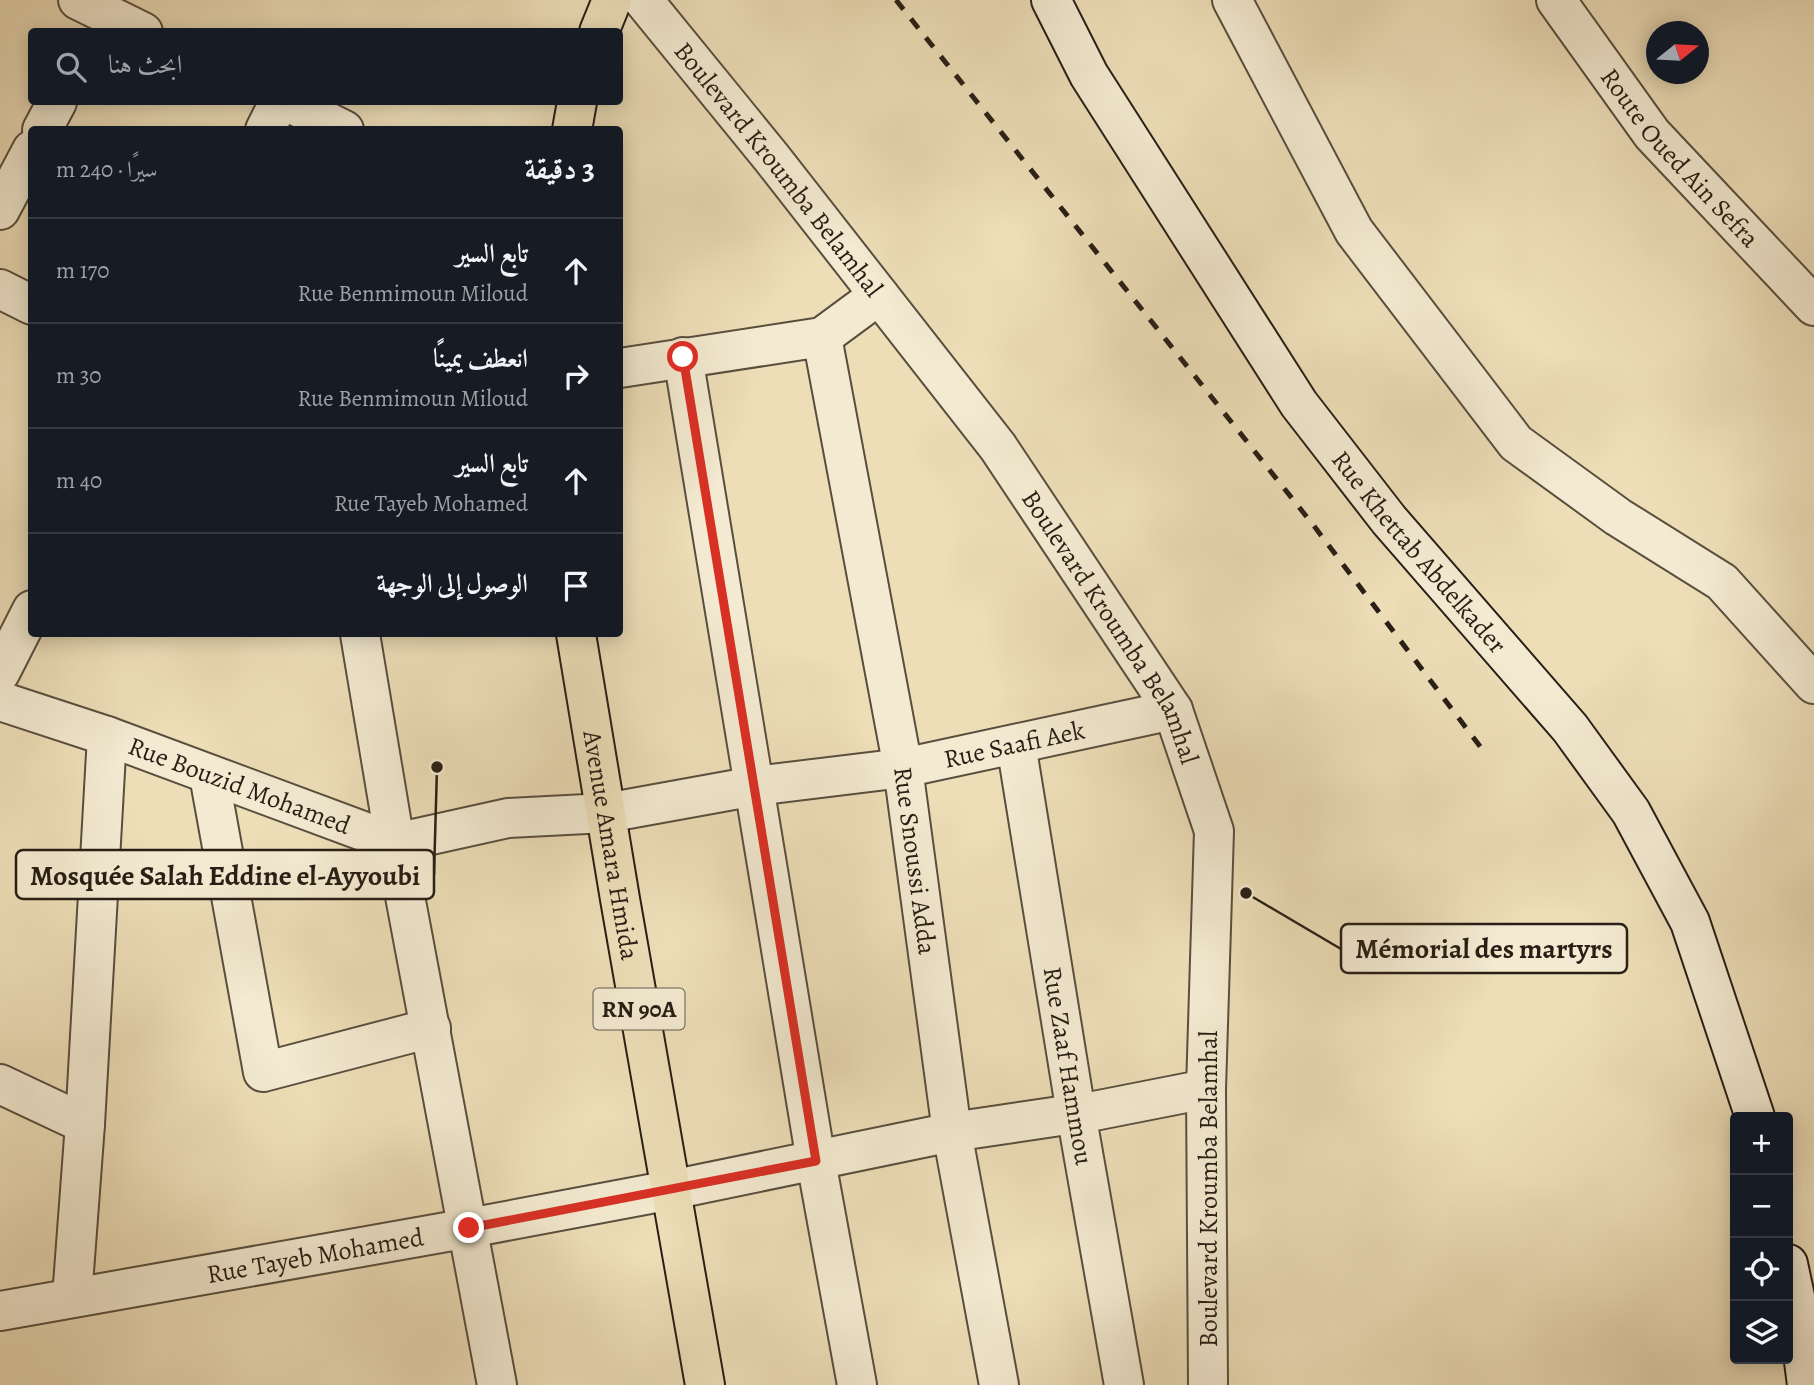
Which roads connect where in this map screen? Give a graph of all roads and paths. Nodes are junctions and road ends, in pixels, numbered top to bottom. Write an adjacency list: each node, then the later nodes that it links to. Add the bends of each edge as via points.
1 (612, 0): 8 (main road)
2 (643, 0): 20 (street, Boulevard Kroumba Belamhal)
3 (1051, 0): 43 (street, Rue Khettab Abdelkader, via 1089,75 1299,404 1390,520 1570,728 1631,813 1690,922)
4 (1232, 0): 30 (street, via 1354,231 1516,443 1618,517 1722,582)
5 (1556, 0): 22 (street, Route Oued Ain Sefra, via 1651,134)
6 (91, 15): 7 (street)
7 (131, 28)
8 (601, 28)
9 (55, 105): 13 (street)
10 (278, 105): 14 (street)
11 (294, 105): 15 (street)
12 (576, 105): 16 (main road)
13 (44, 126)
14 (267, 126)
15 (336, 126)
16 (573, 126)
17 (28, 157): 18 (street)
18 (0, 210)
19 (0, 289): 21 (street)
20 (879, 295): 23 (street); 32 (street, Boulevard Kroumba Belamhal, via 998,447)
21 (28, 303)
22 (1814, 306)
23 (822, 337): 24 (street); 35 (street, Rue Snoussi Adda)
24 (683, 357): 25 (street); 37 (street)
25 (623, 367)
26 (28, 618): 29 (street)
27 (361, 637): 39 (street)
28 (577, 637): 38 (main road, Avenue Amara Hmida / RN 90A)
29 (0, 673)
30 (1814, 684)
31 (0, 701): 33 (street, Rue Bouzid Mohamed)
32 (1173, 710): 34 (street, Rue Saafi Aek); 42 (street, Boulevard Kroumba Belamhal, via 1214,831)
33 (107, 736): 36 (street, Rue Bouzid Mohamed); 45 (street)
34 (1016, 744): 35 (street, Rue Saafi Aek); 44 (street, Rue Zaaf Hammou)
35 (903, 768): 37 (street, Rue Saafi Aek); 46 (street, Rue Snoussi Adda)
36 (209, 775): 39 (street, Rue Bouzid Mohamed); 40 (street, via 263,1072)
37 (755, 786): 38 (street, Rue Saafi Aek); 47 (street)
38 (606, 813): 39 (street, via 508,818); 48 (main road, Avenue Amara Hmida / RN 90A)
39 (396, 843): 40 (street)
40 (431, 1028): 49 (street)
41 (0, 1084): 45 (street)
42 (1206, 1089): 44 (street, Rue Tayeb Mohamed); 58 (street, Boulevard Kroumba Belamhal)
43 (1753, 1112)
44 (1076, 1113): 46 (street, Rue Tayeb Mohamed); 57 (street, Rue Zaaf Hammou)
45 (85, 1124): 51 (street)
46 (952, 1132): 47 (street, Rue Tayeb Mohamed); 56 (street, Rue Snoussi Adda)
47 (816, 1161): 48 (street, Rue Tayeb Mohamed); 55 (street)
48 (671, 1190): 49 (street, Rue Tayeb Mohamed); 54 (main road, Avenue Amara Hmida / RN 90A)
49 (469, 1228): 51 (street, Rue Tayeb Mohamed); 53 (street)
50 (1793, 1287): 59 (street)
51 (72, 1298): 52 (street, Rue Tayeb Mohamed)
52 (0, 1311)
53 (497, 1385)
54 (705, 1385)
55 (857, 1385)
56 (999, 1385)
57 (1124, 1385)
58 (1208, 1385)
59 (1807, 1385)

